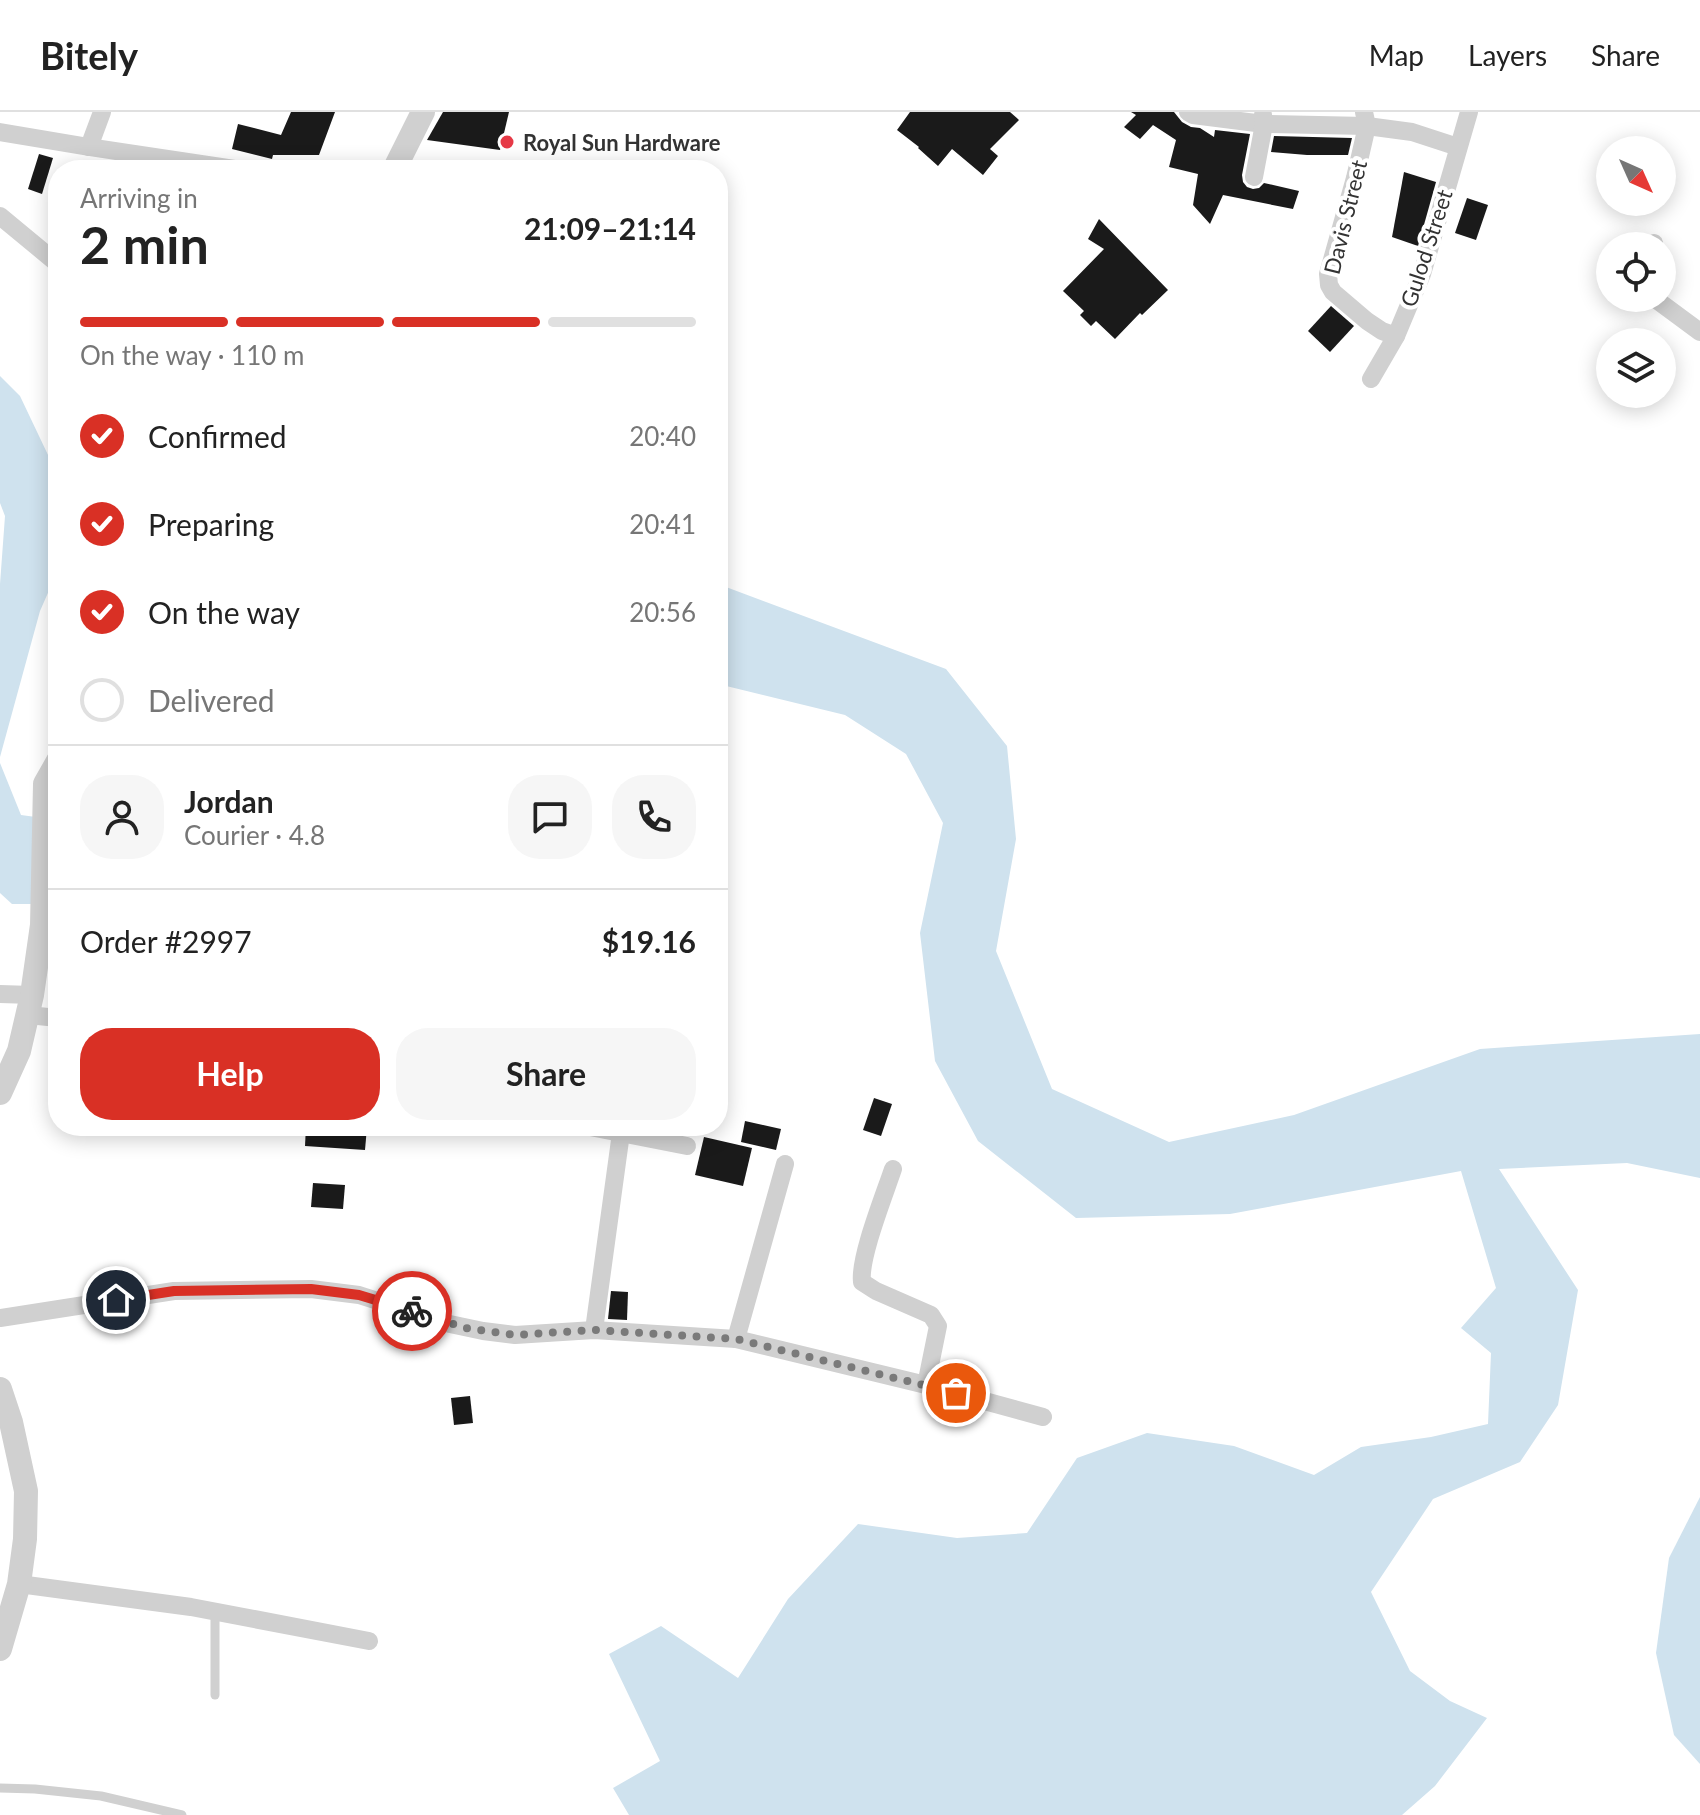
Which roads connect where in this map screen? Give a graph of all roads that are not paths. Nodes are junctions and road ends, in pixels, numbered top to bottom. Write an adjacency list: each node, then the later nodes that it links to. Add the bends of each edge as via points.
1 (102, 112): 8 (street)
2 (423, 112): 11 (street)
3 (1188, 112): 5 (street)
4 (1469, 112): 9 (street, Gulod Street)
5 (1264, 118): 6 (street); 12 (street)
6 (1366, 119): 9 (street); 17 (street, Davis Street, via 1329,285 1367,321)
7 (0, 132): 8 (street)
8 (89, 147): 10 (street)
9 (1458, 147): 17 (street, Gulod Street, via 1422,274)
10 (175, 160)
11 (399, 160)
12 (1254, 177)
13 (0, 216): 14 (street)
14 (48, 256)
15 (1673, 312): 16 (street)
16 (1700, 332)
17 (1396, 336): 18 (street, Gulod Street)
18 (1371, 379)
19 (48, 779): 21 (street, via 43,800 42,925)
20 (0, 994): 21 (street)
21 (30, 1005): 22 (street); 23 (street, via 19,1051)
22 (48, 1013)
23 (0, 1093)
24 (621, 1136): 30 (street)
25 (636, 1136): 26 (street)
26 (687, 1146)
27 (785, 1164): 31 (street)
28 (893, 1169): 32 (street, via 865,1255 862,1282 931,1315 938,1326)
29 (0, 1318): 30 (street, via 174,1291 311,1289 359,1295 483,1331 515,1335)
30 (594, 1330): 31 (street)
31 (736, 1339): 32 (street)
32 (926, 1385): 34 (street)
33 (0, 1389): 35 (street)
34 (1043, 1417)
35 (5, 1421): 36 (street, via 26,1491)
36 (19, 1584): 37 (street); 38 (street)
37 (215, 1612): 39 (street); 40 (lane)
38 (1, 1639)
39 (369, 1641)
40 (215, 1695)
41 (0, 1788): 42 (lane, via 101,1796)
42 (182, 1815)

